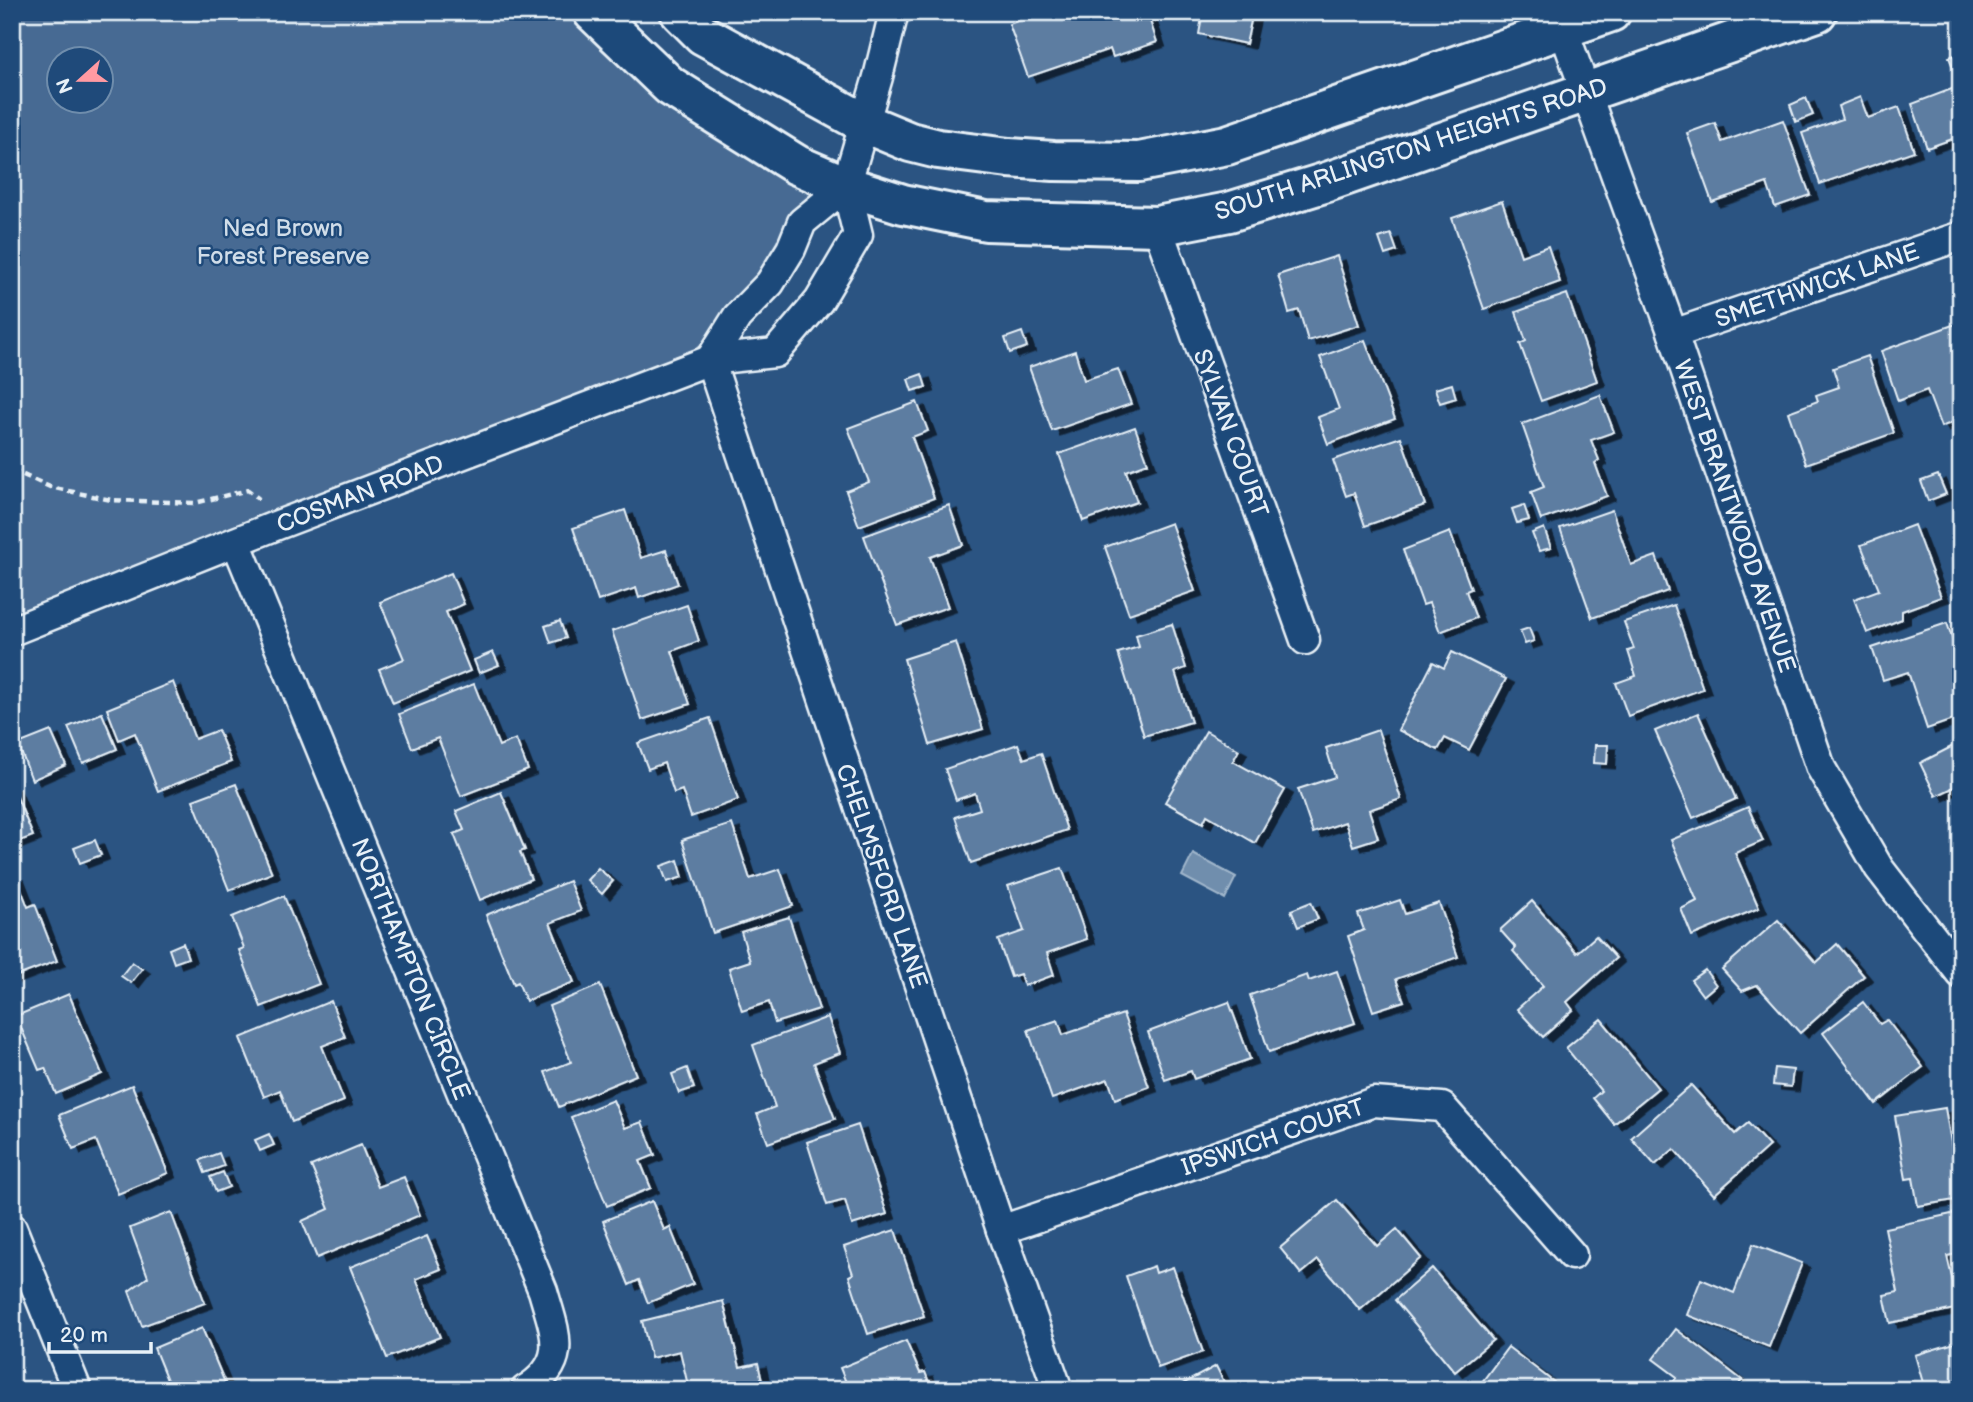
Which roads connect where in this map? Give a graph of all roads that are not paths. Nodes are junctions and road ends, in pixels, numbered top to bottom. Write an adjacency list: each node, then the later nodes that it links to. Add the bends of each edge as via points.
1 (593, 12): 9 (main road, SOUTH ARLINGTON HEIGHTS ROAD, via 670,86 797,165)
2 (680, 12): 8 (main road, via 703,35)
3 (894, 12): 8 (street)
4 (1611, 12): 6 (main road)
5 (1817, 12): 7 (main road, SOUTH ARLINGTON HEIGHTS ROAD)
6 (1560, 20): 7 (street, WEST BRANTWOOD AVENUE); 8 (main road, via 1227,145 1139,162 1043,161 938,149)
7 (1586, 92): 10 (main road, SOUTH ARLINGTON HEIGHTS ROAD, via 1327,182 1229,212); 12 (street, WEST BRANTWOOD AVENUE)
8 (864, 122): 9 (street)
9 (846, 186): 10 (main road, SOUTH ARLINGTON HEIGHTS ROAD, via 903,205 986,221); 13 (street, via 802,222 770,282 737,317); 13 (street, COSMAN ROAD, via 858,236 819,301 775,353)
10 (1157, 226): 16 (street, SYLVAN COURT)
11 (1961, 236): 12 (street, SMETHWICK LANE)
12 (1673, 334): 17 (street, WEST BRANTWOOD AVENUE, via 1821,768 1879,869)
13 (709, 360): 14 (street, COSMAN ROAD); 19 (street, CHELMSFORD LANE)
14 (236, 542): 15 (street, COSMAN ROAD); 22 (street, NORTHAMPTON CIRCLE, via 543,1292 557,1340 553,1361 538,1381)
15 (12, 631)
16 (1305, 640)
17 (1961, 975)
18 (12, 1228): 21 (street)
19 (1001, 1230): 20 (street, IPSWICH COURT, via 1374,1102 1442,1107); 23 (street, CHELMSFORD LANE)
20 (1572, 1255)
21 (77, 1390)
22 (524, 1390)
23 (1058, 1390)

